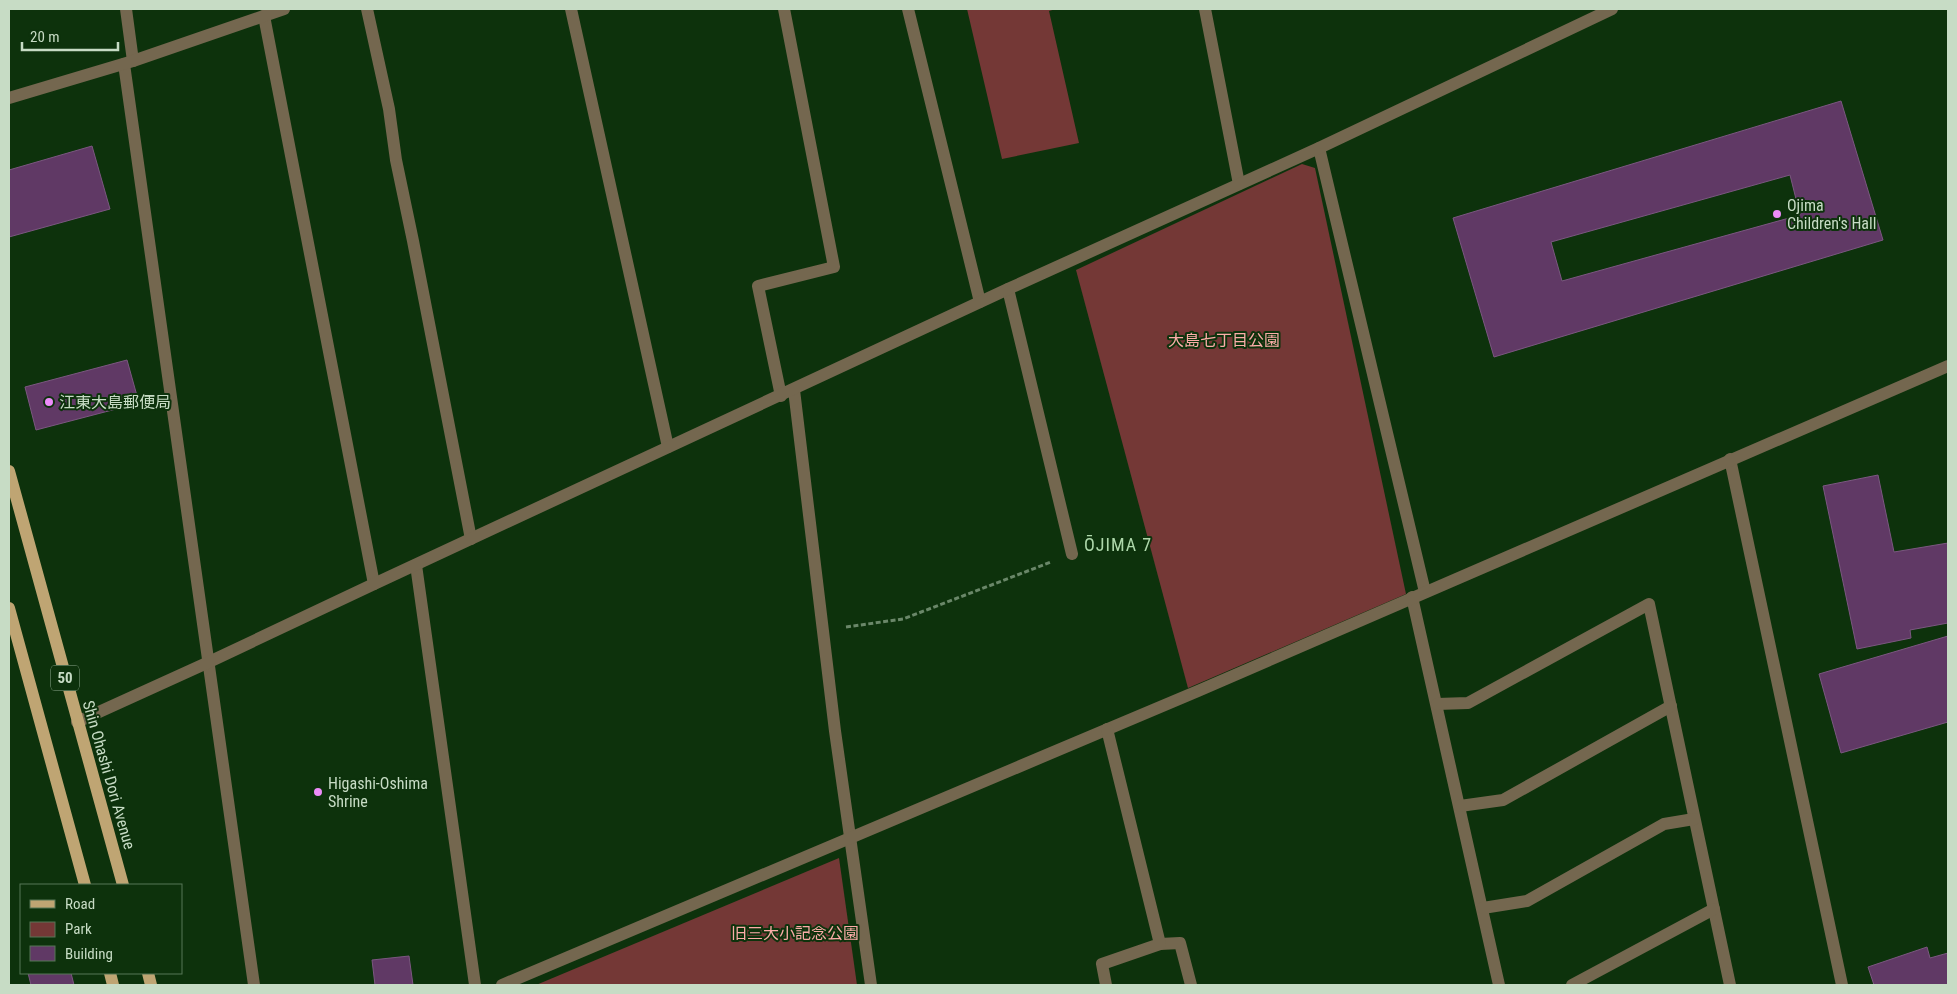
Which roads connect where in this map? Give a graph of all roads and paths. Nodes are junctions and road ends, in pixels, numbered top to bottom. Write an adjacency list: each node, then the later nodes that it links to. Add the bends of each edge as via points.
1 (126, 9): 10 (street)
2 (284, 9): 9 (street)
3 (367, 9): 22 (street)
4 (571, 9): 19 (street)
5 (784, 9): 18 (street, via 834,266 758,286)
6 (908, 9): 15 (street)
7 (1204, 9): 13 (street)
8 (1612, 9): 12 (street)
9 (264, 16): 10 (street); 25 (street)
10 (129, 63): 11 (street); 29 (street)
11 (9, 98)
12 (1319, 148): 13 (street); 26 (street)
13 (1239, 184): 14 (street)
14 (1008, 289): 15 (street); 23 (street)
15 (980, 302): 17 (street)
16 (1948, 366): 20 (street)
17 (794, 390): 18 (street); 28 (street)
18 (781, 396): 19 (street)
19 (668, 447): 22 (street)
20 (1730, 459): 26 (street); 51 (street)
21 (9, 470): 32 (main road, Shin Ohashi Dori Avenue / 50)
22 (471, 539): 24 (street)
23 (1072, 554): 28 (path, via 903,619)
24 (416, 565): 25 (street); 43 (street)
25 (374, 584): 29 (street)
26 (1419, 595): 30 (street); 33 (street)
27 (9, 608): 37 (main road, 50)
28 (823, 630): 36 (street)
29 (209, 662): 32 (street); 42 (street)
30 (1437, 704): 31 (street, via 1468,703 1649,604); 34 (street)
31 (1671, 706): 34 (street, via 1503,800); 35 (street)
32 (77, 722): 38 (main road, Shin Ohashi Dori Avenue / 50)
33 (1107, 729): 36 (street); 41 (street)
34 (1460, 806): 39 (street)
35 (1694, 819): 39 (street, via 1664,824 1527,901); 40 (street)
36 (850, 838): 44 (street); 45 (street)
37 (85, 884)
38 (123, 884)
39 (1483, 908): 48 (street)
40 (1714, 909): 49 (street); 50 (street)
41 (1160, 944): 46 (street, via 1102,964); 47 (street, via 1180,943)
42 (254, 985)
43 (475, 985)
44 (502, 985)
45 (871, 985)
46 (1106, 985)
47 (1191, 985)
48 (1499, 985)
49 (1572, 985)
50 (1730, 985)
51 (1842, 985)

